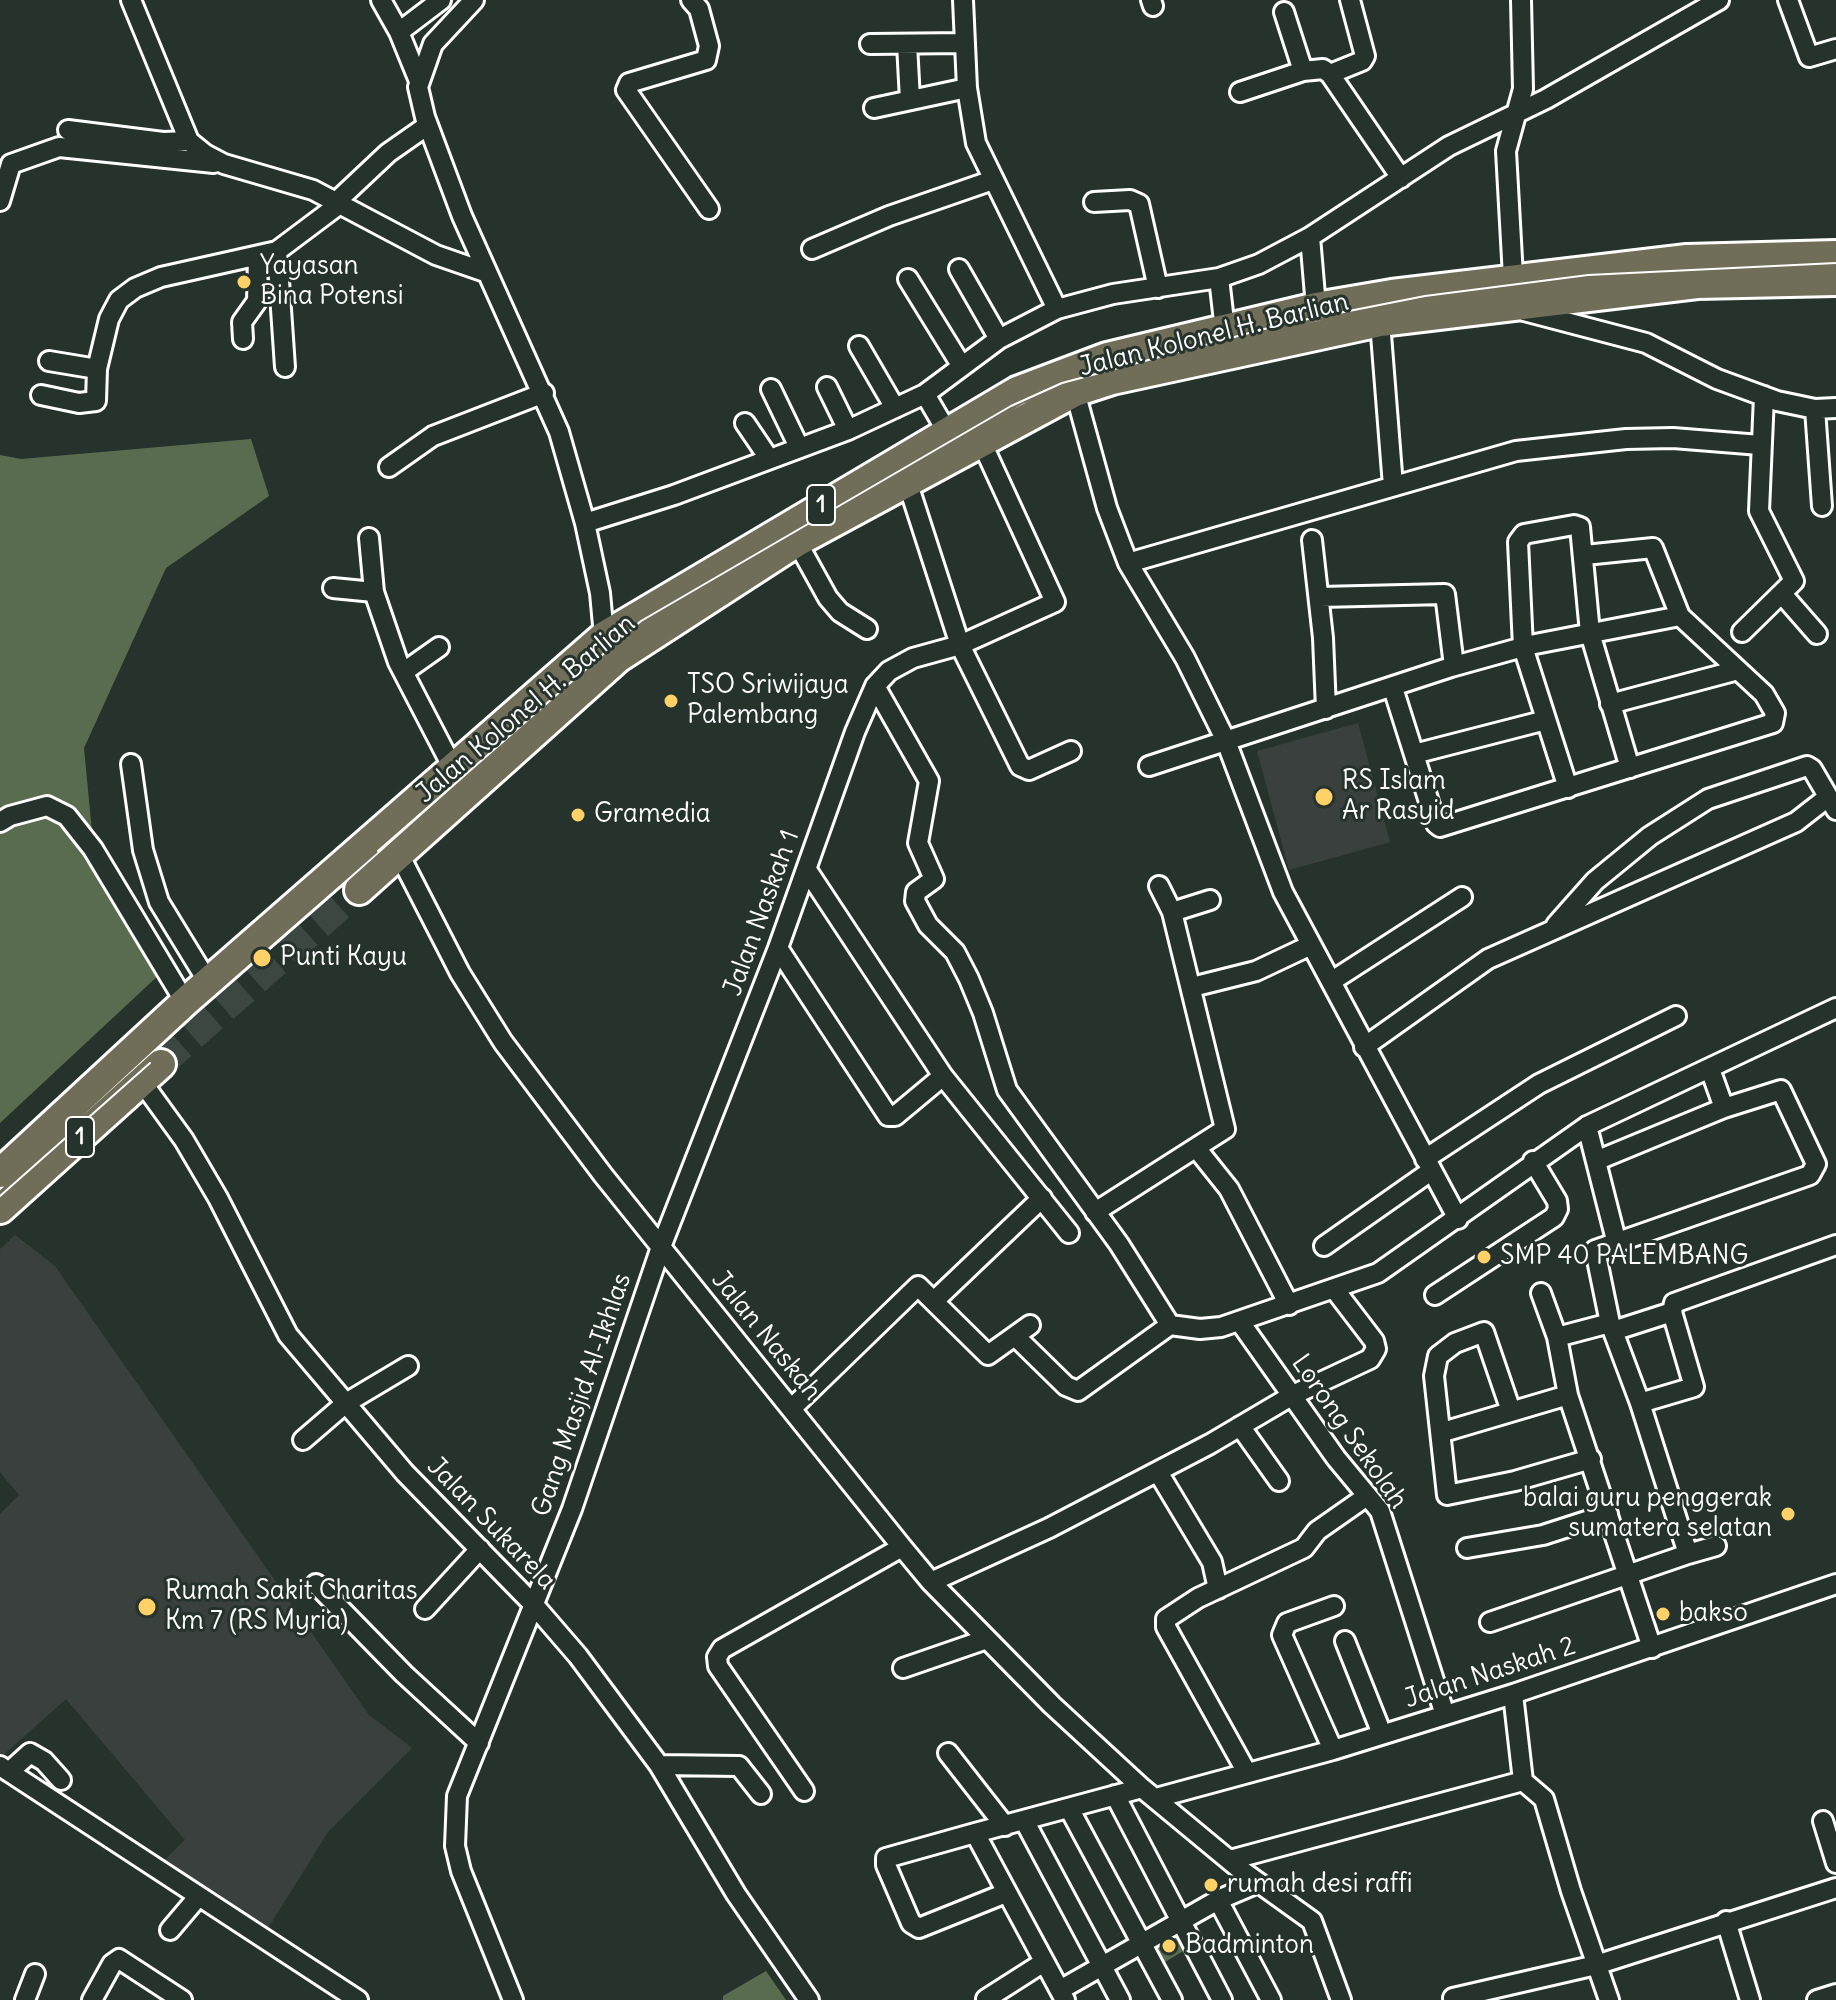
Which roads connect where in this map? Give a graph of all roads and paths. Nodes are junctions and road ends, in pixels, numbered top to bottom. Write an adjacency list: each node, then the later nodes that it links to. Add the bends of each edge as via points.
1 (131, 0): 28 (street)
2 (381, 0): 13 (street)
3 (441, 0): 13 (street)
4 (474, 0): 20 (street, via 433,44)
5 (717, 0): 11 (street)
6 (963, 0): 14 (street)
7 (1350, 0): 19 (street, via 1365,56)
8 (1521, 0): 25 (street, via 1523,89)
9 (1719, 0): 25 (street)
10 (1788, 0): 17 (street, via 1809,57)
11 (695, 4): 36 (street, via 709,46 706,60 629,83 626,90)
12 (1284, 12): 18 (street)
13 (399, 32): 20 (street)
14 (964, 43): 16 (street); 21 (street)
15 (870, 44): 16 (street)
16 (907, 44): 23 (street)
17 (1836, 49)
18 (1303, 71): 19 (street, via 1317,68); 22 (street)
19 (1330, 74): 31 (street)
20 (419, 81): 26 (street)
21 (967, 88): 23 (street); 32 (street, via 976,143)
22 (1240, 92)
23 (910, 100): 24 (street)
24 (874, 108)
25 (1518, 112): 31 (street, via 1449,146); 45 (street, via 1506,151)
26 (428, 125): 34 (street, via 388,153); 44 (street)
27 (68, 130): 28 (street)
28 (189, 141): 30 (street)
29 (6, 163): 30 (street, via 59,147); 33 (street)
30 (224, 164): 34 (street)
31 (1401, 178): 37 (street)
32 (993, 180): 38 (street); 52 (street)
33 (0, 201)
34 (339, 202): 39 (street); 44 (street, via 436,255)
35 (1094, 202): 49 (street, via 1139,204)
36 (709, 209)
37 (1310, 237): 46 (street); 51 (street)
38 (812, 249)
39 (277, 251): 41 (street); 60 (street)
40 (1836, 255): 43 (highway, Jalan Kolonel H. Barlian / 1)
41 (258, 257): 55 (street, via 257,301 242,322); 61 (street, via 161,277 135,288 114,307)
42 (959, 269): 56 (street)
43 (1758, 270): 45 (highway, Jalan Kolonel H. Barlian / 1, via 1687,259); 48 (highway, 1); 50 (highway, 1, via 1697,284)
44 (485, 272): 65 (street)
45 (1513, 277): 51 (highway, Jalan Kolonel H. Barlian / 1)
46 (1219, 278): 49 (street); 54 (street)
47 (908, 279): 59 (street)
48 (1836, 281)
49 (1158, 288): 52 (street)
50 (1502, 305): 53 (highway, 1); 68 (street, via 1646,343)
51 (1316, 307): 54 (highway, Jalan Kolonel H. Barlian / 1)
52 (1057, 309): 56 (street)
53 (1380, 322): 64 (highway, 1); 81 (street)
54 (1225, 330): 74 (highway, Jalan Kolonel H. Barlian / 1, via 1080,365 1017,391)
55 (243, 339)
56 (999, 339): 59 (street)
57 (859, 346): 69 (street)
58 (49, 361): 61 (street)
59 (961, 365): 66 (street)
60 (285, 367)
61 (97, 369): 67 (street, via 96,402)
62 (827, 387): 73 (street)
63 (771, 389): 77 (street)
64 (1075, 392): 75 (highway, 1); 88 (street)
65 (544, 393): 79 (street, via 433,436); 83 (street)
66 (925, 394): 69 (street); 74 (street)
67 (41, 395)
68 (1764, 396): 71 (street); 76 (street)
69 (895, 408): 73 (street)
70 (1836, 408): 71 (street)
71 (1815, 409): 82 (street)
72 (745, 423): 78 (street)
73 (848, 430): 77 (street)
74 (946, 430): 98 (highway, Jalan Kolonel H. Barlian / 1)
75 (981, 441): 80 (highway, 1); 99 (street, Jalan Naskah 1, via 1055,602)
76 (1760, 445): 81 (street, via 1673,438 1550,445); 91 (street, via 1759,511 1794,580)
77 (799, 447): 78 (street)
78 (768, 457): 83 (street)
79 (389, 467)
80 (907, 481): 86 (highway, 1); 99 (street)
81 (1393, 486): 88 (street)
82 (1822, 506)
83 (585, 523): 98 (street)
84 (369, 538): 90 (street)
85 (1312, 540): 92 (street)
86 (797, 542): 94 (street, via 828,598); 120 (highway, 1, via 618,658)
87 (1585, 555): 93 (street, via 1653,548); 96 (street); 101 (street, via 1576,525 1520,537)
88 (1128, 563): 110 (street, via 1185,658)
89 (333, 588): 90 (street)
90 (374, 592): 104 (street, via 385,631)
91 (1782, 594): 95 (street); 97 (street)
92 (1320, 597): 102 (street, via 1445,594); 108 (street)
93 (1680, 616): 96 (street); 103 (street)
94 (867, 629)
95 (1742, 632)
96 (1590, 633): 101 (street); 107 (street)
97 (1817, 634)
98 (604, 636): 115 (highway, Jalan Kolonel H. Barlian / 1)
99 (960, 645): 105 (street, Jalan Naskah 1, via 902,663); 111 (street, via 1021,767 1029,770)
100 (439, 647): 104 (street)
101 (1523, 647): 102 (street); 109 (street)
102 (1454, 666): 106 (street)
103 (1738, 670): 107 (street); 114 (street, via 1772,704 1773,723)
104 (405, 671): 115 (street)
105 (875, 686): 121 (street, Jalan Naskah 1); 149 (street, via 929,781 918,843 934,879 916,892 915,901 969,979 1007,1090)
106 (1393, 688): 108 (street); 112 (street)
107 (1610, 704): 114 (street)
108 (1326, 709): 110 (street)
109 (1546, 720): 112 (street); 117 (street)
110 (1226, 741): 113 (street); 128 (street, via 1276,877)
111 (1071, 751)
112 (1414, 754): 117 (street, via 1440,827)
113 (1149, 766)
114 (1630, 768): 117 (street)
115 (454, 770): 131 (highway, Jalan Kolonel H. Barlian / 1)
116 (133, 779): 131 (street, via 143,850 159,902)
117 (1568, 788)
118 (1832, 803): 127 (street, via 1609,908); 127 (street, via 1807,766 1708,799 1650,836 1595,881)
119 (0, 822): 133 (street, via 47,806 67,816 93,849)
120 (400, 856): 123 (highway, 1); 155 (street, Jalan Naskah, via 460,973 503,1042)
121 (807, 870): 129 (street, Jalan Naskah 1); 139 (street)
122 (1159, 886): 126 (street)
123 (359, 890)
124 (1462, 897): 130 (street)
125 (1210, 900): 126 (street)
126 (1172, 912): 132 (street)
127 (1555, 927): 136 (street, via 1488,959)
128 (1311, 945): 130 (street); 132 (street, via 1256,971)
129 (778, 948): 139 (street, via 888,1116 895,1116); 155 (street, Jalan Naskah 1)
130 (1332, 981): 136 (street)
131 (208, 982): 133 (highway, Jalan Kolonel H. Barlian / 1)
132 (1192, 987): 142 (street, via 1225,1127)
133 (185, 1002): 146 (highway, Jalan Kolonel H. Barlian / 1)
134 (1835, 1010): 137 (street)
135 (1676, 1016): 145 (street, via 1539,1084)
136 (1364, 1047): 145 (street)
137 (1710, 1069): 140 (street); 141 (street)
138 (151, 1073): 148 (highway, 1); 169 (street, Jalan Sukarela, via 288,1335)
139 (943, 1076): 147 (street)
140 (1724, 1108): 143 (street); 152 (street, via 1783,1091 1816,1164 1814,1171)
141 (1587, 1126): 143 (street); 144 (street)
142 (1197, 1149): 149 (street); 160 (street, via 1229,1189)
143 (1598, 1160): 152 (street)
144 (1533, 1161): 150 (street); 158 (street, via 1557,1201 1554,1217)
145 (1428, 1165): 150 (street); 154 (street)
146 (0, 1173)
147 (1042, 1198): 151 (street); 159 (street)
148 (0, 1209)
149 (1095, 1212): 163 (street)
150 (1458, 1219): 156 (street, via 1378,1273)
151 (1069, 1233)
152 (1616, 1240): 164 (street, via 1594,1253)
153 (1836, 1245): 161 (street, via 1678,1300)
154 (1324, 1246)
155 (661, 1247): 171 (street, Jalan Naskah); 191 (street, Gang Masjid Al-Ikhlas, via 592,1456)
156 (1335, 1290): 160 (street); 167 (street, via 1374,1341 1375,1353)
157 (1541, 1293): 165 (street)
158 (1435, 1295)
159 (934, 1301): 163 (street, via 986,1355 1023,1331 1066,1386 1078,1391); 171 (street, via 916,1286)
160 (1289, 1305): 162 (street)
161 (1672, 1312): 164 (street); 170 (street, via 1694,1387)
162 (1240, 1322): 163 (street, via 1200,1329); 167 (street, Lorong Sekolah)
163 (1170, 1325)
164 (1611, 1327): 165 (street); 170 (street)
165 (1557, 1337): 168 (street)
166 (408, 1366): 169 (street)
167 (1293, 1395): 173 (street); 179 (street, Lorong Sekolah)
168 (1568, 1395): 172 (street); 176 (street)
169 (346, 1403): 175 (street); 184 (street, Jalan Sukarela)
170 (1640, 1403): 185 (street)
171 (791, 1409): 182 (street, Jalan Naskah)
172 (1511, 1411): 174 (street); 174 (street, via 1489,1338 1479,1331 1443,1351 1434,1365)
173 (1240, 1426): 177 (street); 178 (street)
174 (1443, 1432): 176 (street, via 1447,1495)
175 (303, 1440)
176 (1591, 1459): 180 (street)
177 (1158, 1472): 187 (street); 190 (street, via 1212,1562)
178 (1279, 1481)
179 (1367, 1496): 190 (street, via 1317,1531 1304,1548); 200 (street, Lorong Sekolah, via 1383,1518)
180 (1608, 1514): 183 (street, via 1543,1535); 186 (street)
181 (1716, 1546): 185 (street)
182 (902, 1547): 187 (street, Jalan Naskah); 210 (street, via 722,1649 717,1657 718,1666)
183 (1467, 1548)
184 (480, 1549): 191 (street, Jalan Sukarela); 193 (street)
185 (1688, 1554): 186 (street)
186 (1629, 1573): 194 (street); 197 (street)
187 (931, 1582): 195 (street, Jalan Naskah)
188 (316, 1584): 202 (street)
189 (1836, 1584): 197 (street, Jalan Naskah 2)
190 (1218, 1589): 207 (street, via 1174,1611 1165,1623)
191 (534, 1605): 202 (street, Gang Masjid Al-Ikhlas); 205 (street, Jalan Sukarela)
192 (1334, 1606): 203 (street, via 1287,1623 1282,1631)
193 (425, 1609)
194 (1490, 1622)
195 (987, 1639): 198 (street); 211 (street, Jalan Naskah)
196 (1345, 1641): 201 (street)
197 (1652, 1648): 199 (street, Jalan Naskah 2)
198 (903, 1668)
199 (1513, 1694): 200 (street, Jalan Naskah 2); 209 (street)
200 (1445, 1715): 201 (street, Jalan Naskah 2)
201 (1382, 1734): 203 (street, Jalan Naskah 2)
202 (479, 1743): 242 (street, Gang Masjid Al-Ikhlas, via 457,1796 455,1846)
203 (1333, 1750): 207 (street, Jalan Naskah 2)
204 (948, 1753): 217 (street)
205 (659, 1765): 212 (street, via 739,1766); 243 (street, Jalan Sukarela, via 730,1884)
206 (4, 1769): 208 (street, via 30,1753); 224 (street)
207 (1246, 1771): 211 (street, Jalan Naskah 2)
208 (61, 1780)
209 (1523, 1781): 219 (street); 232 (street, via 1544,1799)
210 (804, 1791)
211 (1149, 1793): 213 (street, Jalan Naskah 2); 219 (street, Jalan Naskah)
212 (761, 1794)
213 (1115, 1795): 214 (street, Jalan Naskah 2); 226 (street)
214 (1070, 1810): 215 (street, Jalan Naskah 2); 229 (street)
215 (1024, 1820): 217 (street, Jalan Naskah 2); 231 (street)
216 (1823, 1821): 220 (street)
217 (1005, 1826): 218 (street, Jalan Naskah 2)
218 (975, 1833): 223 (street); 223 (street, Jalan Naskah 2, via 886,1858 911,1923 919,1928)
219 (1230, 1860): 221 (street, Jalan Naskah)
220 (1836, 1863)
221 (1258, 1883): 225 (street); 248 (street, Jalan Naskah, via 1312,1921)
222 (1836, 1888): 227 (street)
223 (1006, 1893): 230 (street)
224 (198, 1897): 228 (street); 241 (street)
225 (1218, 1900): 226 (street); 247 (street)
226 (1181, 1920): 229 (street); 246 (street)
227 (1726, 1921): 232 (street); 250 (street)
228 (170, 1930)
229 (1143, 1942): 231 (street); 245 (street)
230 (1044, 1962): 235 (street); 237 (street)
231 (1102, 1965): 235 (street); 244 (street)
232 (1596, 1965): 236 (street); 249 (street)
233 (35, 1974): 238 (street)
234 (1836, 1994): 251 (street)
235 (1063, 1995)
236 (1453, 1998)
237 (986, 1999)
238 (25, 2000)
239 (92, 2000): 240 (street, via 119,1959)
240 (182, 2000)
241 (358, 2000)
242 (513, 2000)
243 (809, 2000)
244 (1120, 2000)
245 (1172, 2000)
246 (1222, 2000)
247 (1271, 2000)
248 (1341, 2000)
249 (1609, 2000)
250 (1750, 2000)
251 (1817, 2000)

